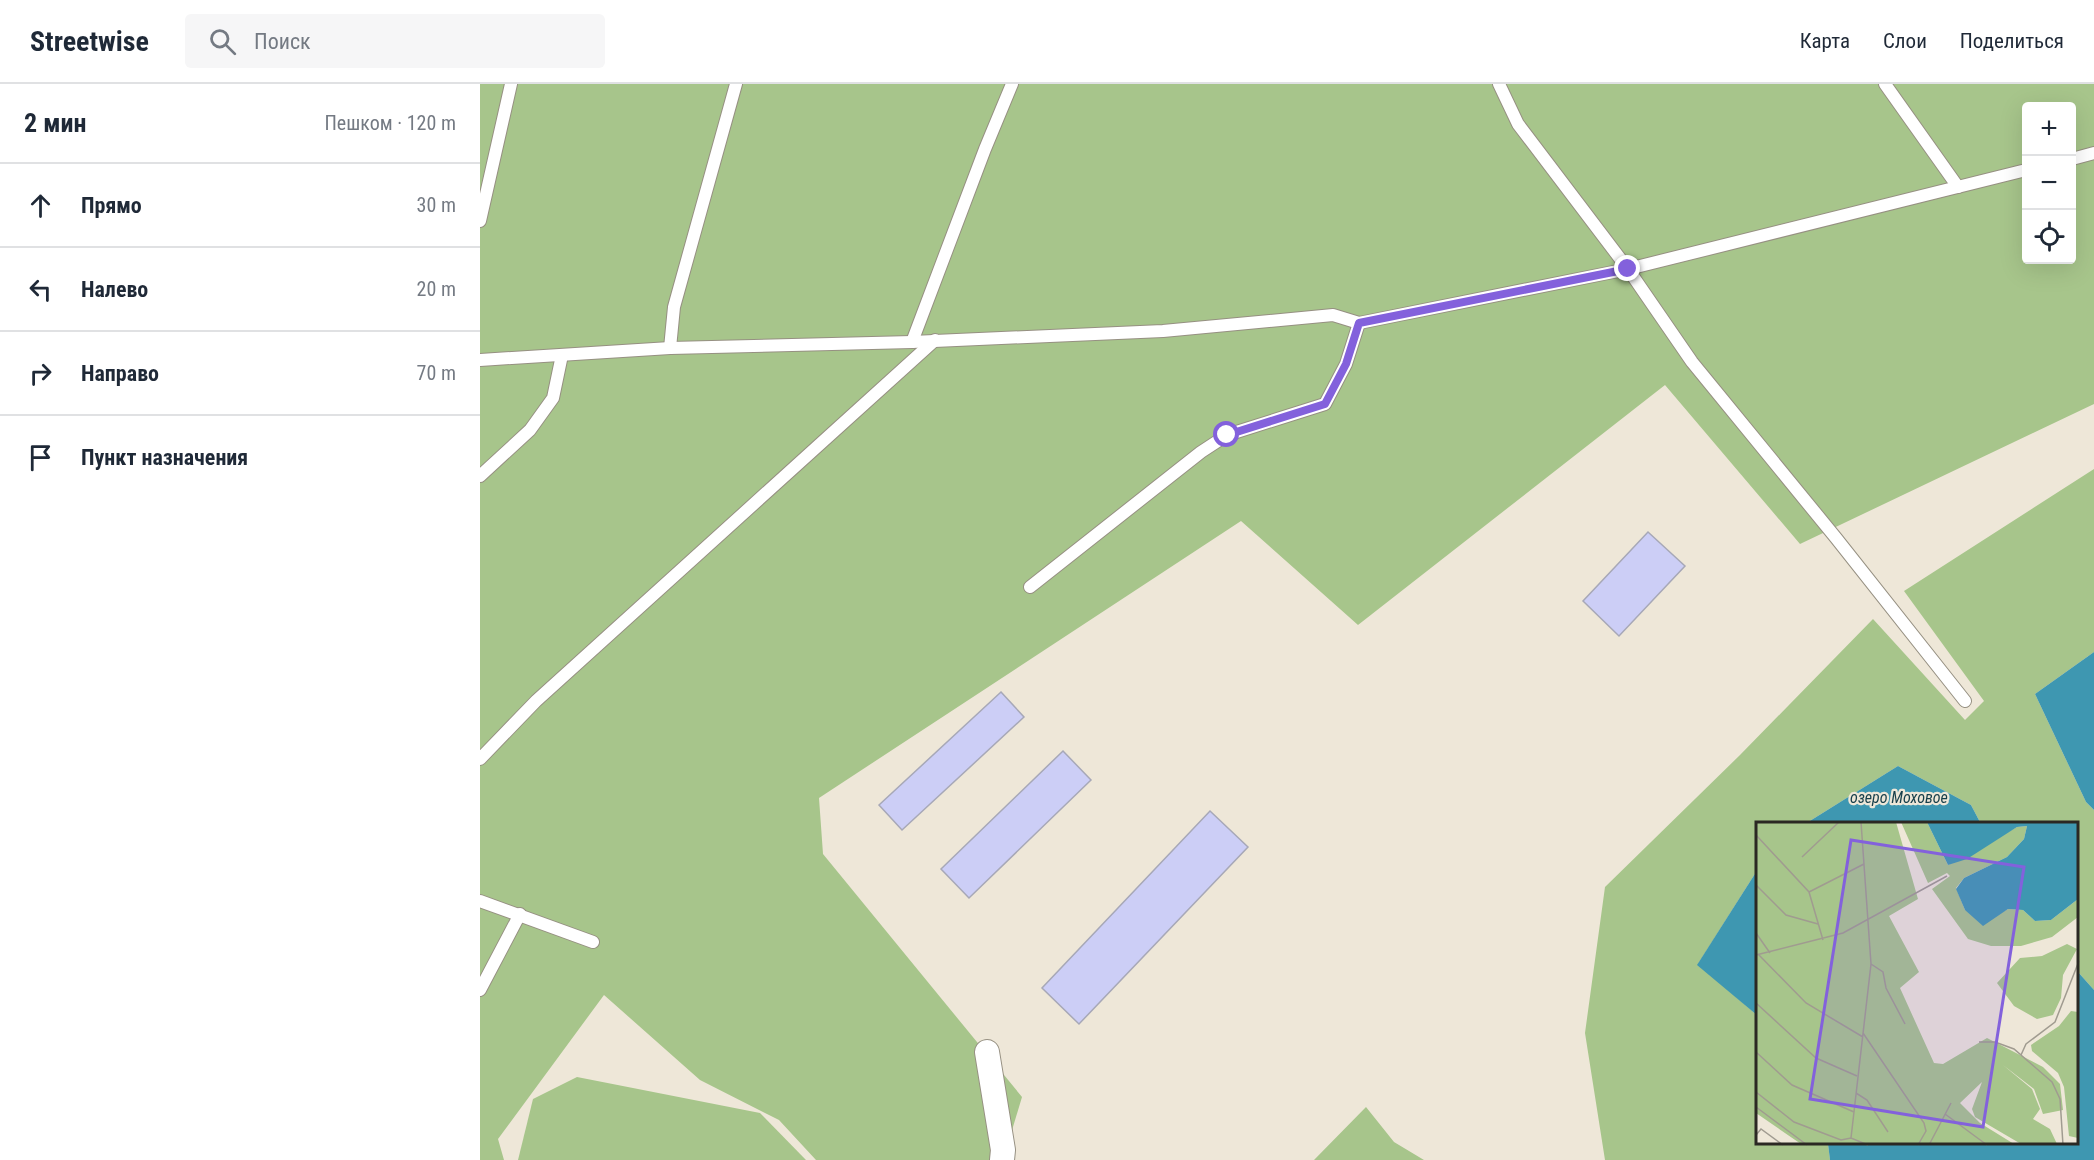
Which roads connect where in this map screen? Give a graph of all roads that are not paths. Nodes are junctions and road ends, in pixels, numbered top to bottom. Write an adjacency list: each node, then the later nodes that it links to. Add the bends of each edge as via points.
1 (512, 84): 10 (lane)
2 (736, 84): 15 (lane, via 674,307)
3 (1012, 84): 14 (lane)
4 (1499, 84): 11 (lane, via 1518,124)
5 (1885, 84): 9 (lane)
6 (2094, 153): 7 (lane)
7 (2076, 158)
8 (2022, 171): 9 (lane)
9 (1958, 187): 11 (lane)
10 (480, 221)
11 (1628, 269): 12 (lane); 20 (lane, via 1692,363)
12 (1359, 323): 13 (lane, via 1333,315 1163,331); 19 (lane, via 1346,364 1325,404 1227,435)
13 (935, 340): 14 (lane); 21 (lane, via 536,701)
14 (912, 342): 15 (lane)
15 (670, 348): 16 (lane)
16 (562, 355): 17 (lane); 18 (lane, via 553,398 530,430)
17 (480, 360)
18 (480, 476)
19 (1030, 588)
20 (1965, 701)
21 (480, 759)
22 (480, 901): 23 (lane)
23 (520, 914): 24 (lane); 25 (lane)
24 (592, 942)
25 (480, 990)
26 (987, 1052): 27 (street)
27 (1002, 1160)

